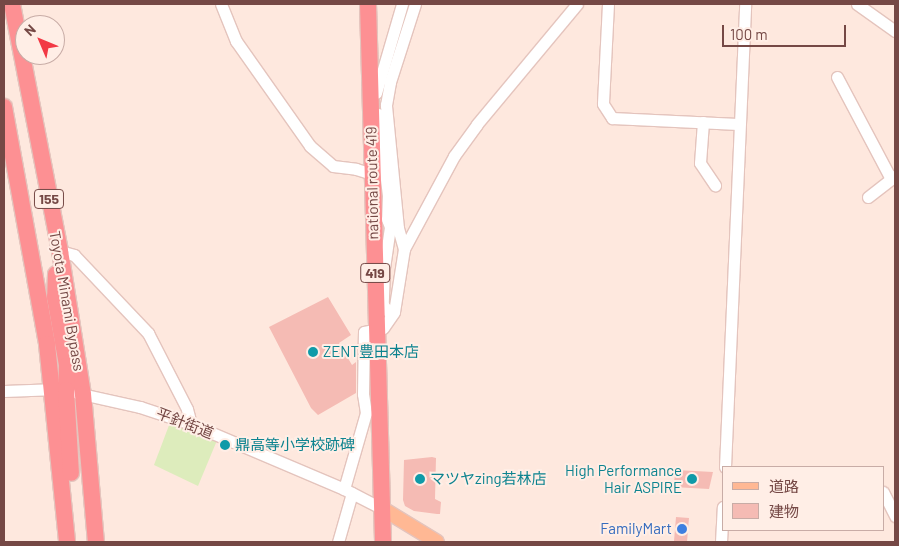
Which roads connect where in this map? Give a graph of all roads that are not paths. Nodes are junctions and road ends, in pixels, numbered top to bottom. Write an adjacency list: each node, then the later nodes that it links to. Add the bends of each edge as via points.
1 (12, 4): 20 (highway, Toyota Minami Bypass / 155)
2 (221, 4): 16 (street, via 236,41 310,146 333,166 356,168)
3 (368, 4): 16 (highway, national route 419 / 419)
4 (402, 4): 22 (street, via 376,95 390,227 383,304)
5 (415, 4): 21 (street, via 390,82 386,105 398,228)
6 (577, 4): 21 (street, via 454,156)
7 (608, 4): 13 (street, via 603,104 612,118)
8 (744, 4): 14 (street)
9 (857, 4): 10 (street)
10 (895, 31)
11 (837, 77): 17 (street)
12 (4, 107): 15 (highway, Toyota Minami Bypass / 155)
13 (703, 122): 14 (street); 18 (street, via 700,162)
14 (738, 124): 30 (street)
15 (6, 138): 24 (highway, Toyota Minami Bypass / 155)
16 (372, 174): 23 (highway, national route 419 / 419)
17 (893, 178): 19 (street)
18 (715, 185)
19 (868, 197)
20 (58, 243): 24 (highway, via 55,297 67,365); 26 (highway, Toyota Minami Bypass / 155); 28 (street, via 74,255 148,334 187,409)
21 (404, 249): 22 (street)
22 (391, 315): 23 (street, via 382,328)
23 (376, 327): 27 (highway, national route 419 / 419)
24 (59, 390): 25 (street, 平針街道); 26 (street, 平針街道); 36 (highway, Toyota Minami Bypass / 155)
25 (4, 391)
26 (83, 394): 28 (street, 平針街道, via 140,407); 29 (highway, Toyota Minami Bypass / 155)
27 (370, 396): 31 (street); 33 (highway, national route 419 / 419)
28 (191, 424): 31 (street, 平針街道)
29 (88, 451): 37 (highway); 38 (highway, Toyota Minami Bypass / 155)
30 (725, 466)
31 (348, 491): 33 (street, 平針街道); 39 (street)
32 (884, 494): 34 (street)
33 (382, 509): 40 (highway, national route 419 / 419); 41 (main road)
34 (895, 516)
35 (722, 524): 42 (street)
36 (68, 542)
37 (89, 542)
38 (96, 542)
39 (338, 542)
40 (383, 542)
41 (437, 542)
42 (721, 542)

